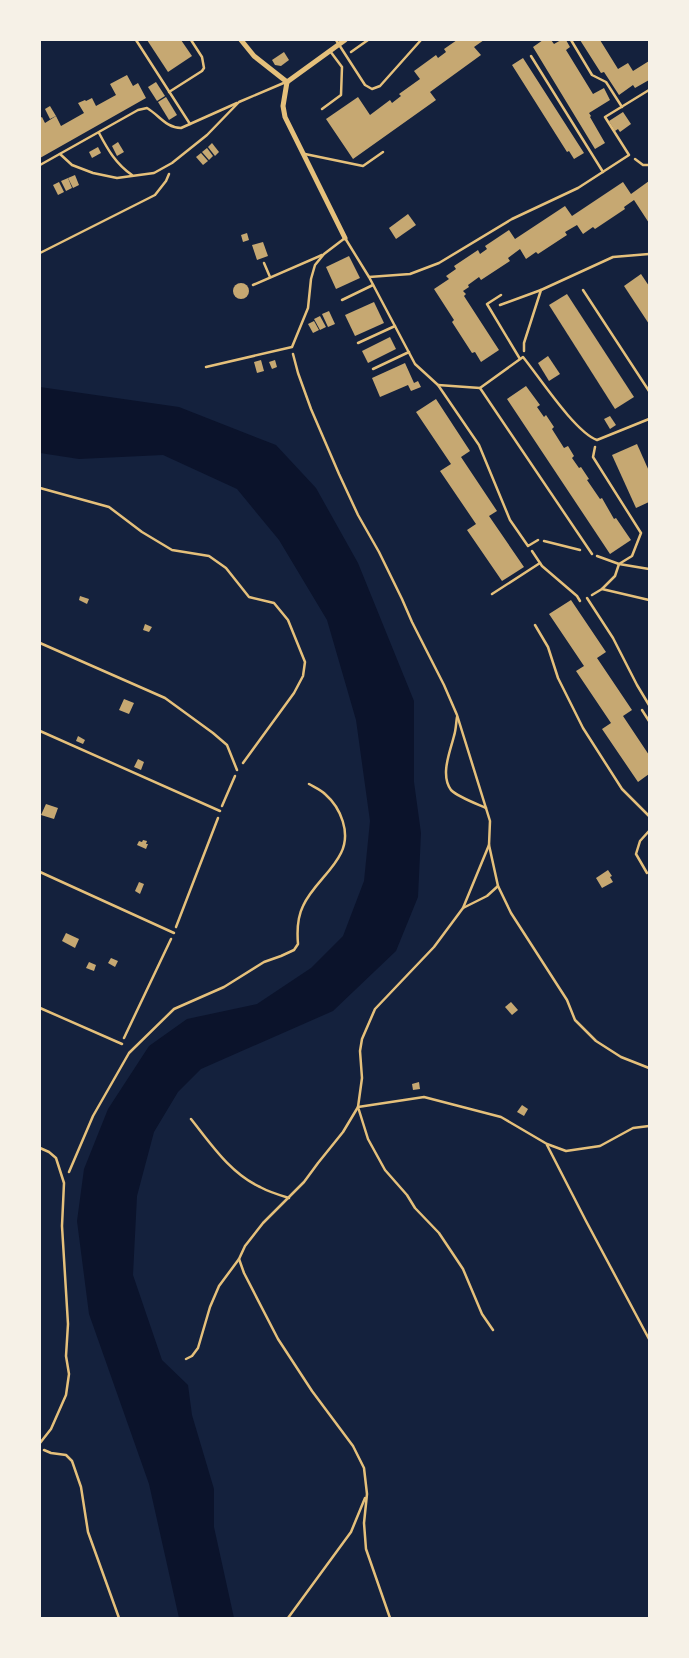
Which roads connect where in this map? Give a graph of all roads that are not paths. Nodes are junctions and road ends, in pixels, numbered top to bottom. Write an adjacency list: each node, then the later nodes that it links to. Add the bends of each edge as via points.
1 (136, 40): 12 (lane)
2 (191, 40): 12 (lane, via 202,57 204,68)
3 (240, 40): 10 (street, via 254,56)
4 (345, 40): 7 (street)
5 (421, 40): 7 (lane, via 380,86 372,90 365,85)
6 (570, 40): 14 (lane, via 592,75 606,82)
7 (337, 42): 8 (street)
8 (330, 51): 10 (street); 15 (lane, via 342,67 341,95)
9 (531, 56): 22 (lane)
10 (287, 82): 13 (lane); 20 (street, via 283,106 285,117)
11 (649, 90): 14 (lane)
12 (169, 92): 16 (lane)
13 (239, 102): 16 (lane); 23 (lane, via 207,135 172,163 154,173)
14 (622, 106): 22 (lane, via 605,118 629,156)
15 (322, 109)
16 (190, 124): 17 (lane, via 181,128 168,126 147,108)
17 (99, 133): 19 (lane); 23 (lane, via 114,160)
18 (383, 152): 20 (lane, via 363,166)
19 (60, 154): 21 (lane); 23 (lane, via 72,165 93,173 117,178)
20 (304, 154): 24 (street)
21 (40, 165)
22 (604, 172): 28 (lane, via 439,263 410,274)
23 (133, 176)
24 (345, 238): 25 (lane); 28 (lane)
25 (324, 254): 27 (lane); 38 (lane, via 315,265 308,308 292,347)
26 (264, 263): 27 (lane)
27 (270, 277): 29 (lane)
28 (369, 278): 30 (lane)
29 (252, 284)
30 (373, 285): 33 (lane); 34 (lane)
31 (583, 290): 42 (lane)
32 (501, 295): 37 (lane, via 486,304)
33 (342, 300)
34 (395, 326): 35 (lane); 36 (lane)
35 (358, 343)
36 (409, 352): 39 (lane); 40 (lane, via 416,364)
37 (522, 358): 41 (lane); 43 (lane, via 589,437 597,440)
38 (206, 367)
39 (373, 369)
40 (438, 385): 41 (lane); 44 (lane, via 479,445 510,520 528,546)
41 (480, 388): 45 (lane)
42 (649, 390)
43 (649, 419)
44 (538, 540)
45 (592, 554)
46 (587, 598): 49 (lane)
47 (534, 625): 53 (lane, via 548,647 558,678 584,728 622,789)
48 (40, 643): 51 (lane, via 165,698 227,745)
49 (649, 705)
50 (40, 730): 52 (lane)
51 (237, 770)
52 (220, 811)
53 (649, 816)
54 (649, 831): 56 (lane, via 640,840 636,854)
55 (40, 872): 57 (lane)
56 (647, 873)
57 (174, 932)
58 (40, 1008): 59 (lane)
59 (122, 1044)
60 (40, 1148): 61 (lane, via 56,1158 64,1182 62,1226 69,1374 66,1395 51,1429)
61 (40, 1443)

